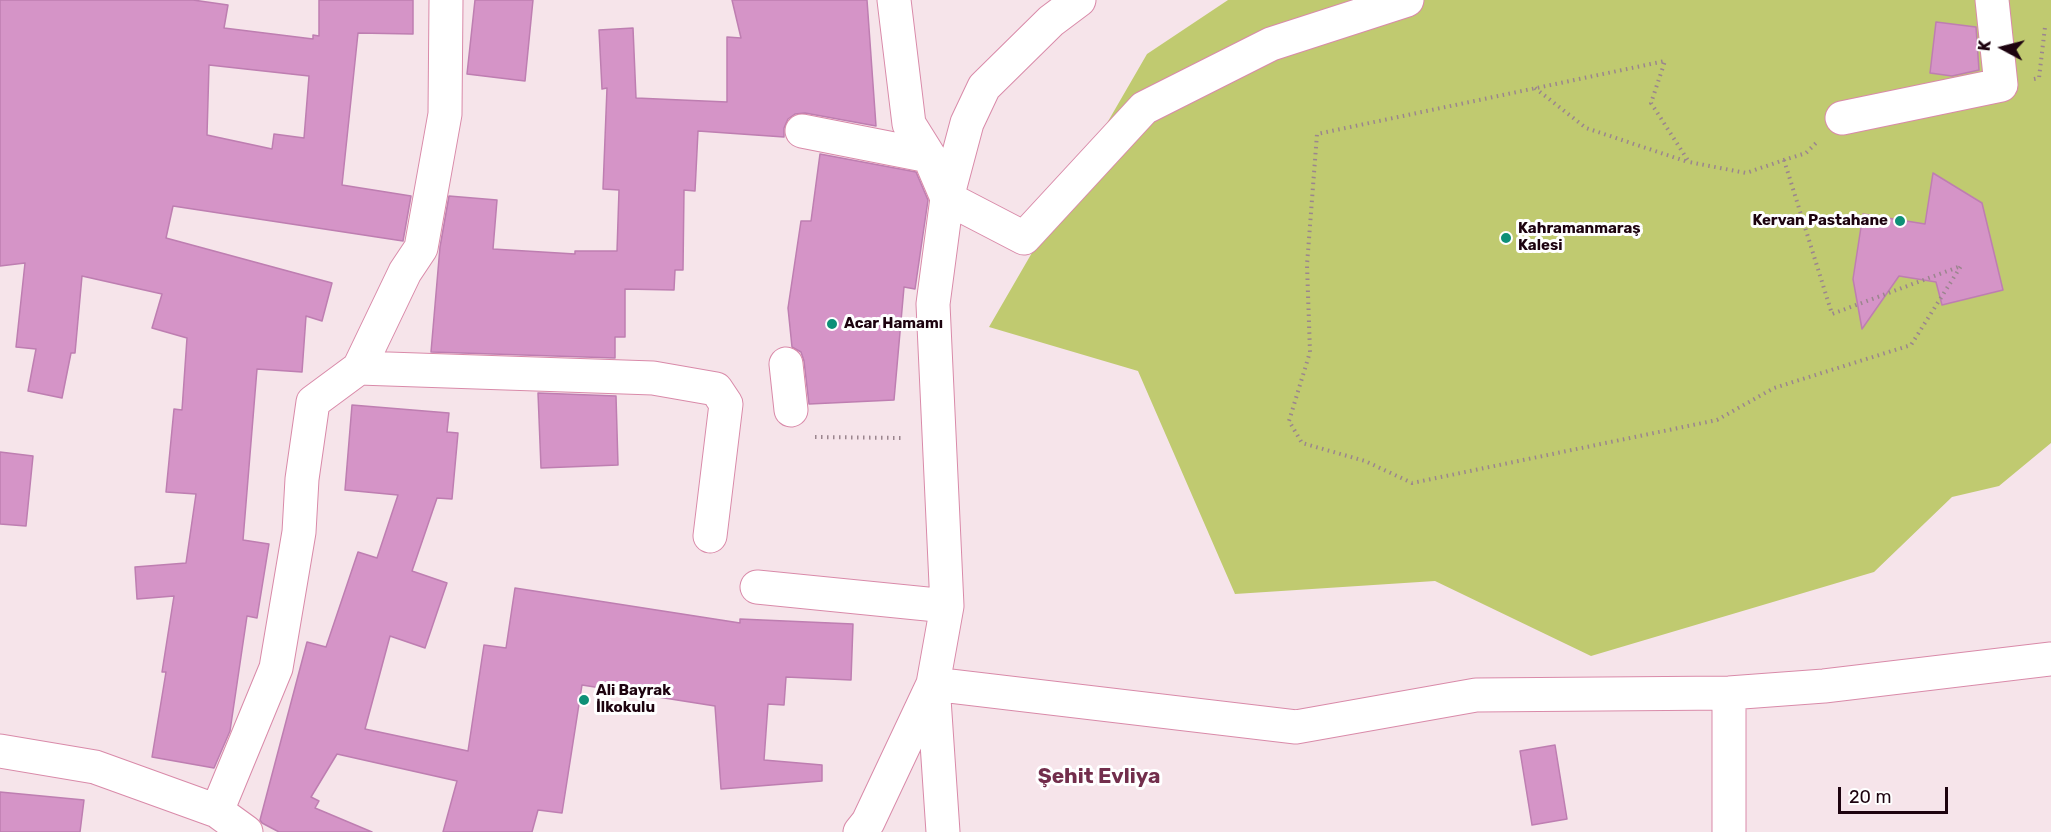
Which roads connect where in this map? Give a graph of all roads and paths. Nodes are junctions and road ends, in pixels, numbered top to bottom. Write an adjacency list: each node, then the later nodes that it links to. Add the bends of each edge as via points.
1 (446, 0): 14 (street, via 445,114 421,248 405,272)
2 (894, 0): 9 (street, via 909,124)
3 (1079, 0): 12 (street, via 1051,21 984,87 967,123)
4 (1407, 0): 12 (street, via 1271,44 1144,108 1024,238)
5 (1992, 0): 7 (street, via 2001,85)
6 (1534, 88): 10 (path, via 1317,134 1307,265 1310,352 1289,421 1302,442 1365,461 1412,483 1717,420 1774,388 1911,345 1961,266 1832,314); 11 (path, via 1586,128); 11 (path, via 1665,61 1651,104)
7 (1842, 118): 10 (path, via 1806,153)
8 (802, 131): 9 (street)
9 (929, 156): 12 (street)
10 (1784, 160): 11 (path, via 1746,173)
11 (1689, 162)
12 (948, 198): 16 (street, via 933,304)
13 (786, 364): 15 (street)
14 (359, 368): 17 (street, via 652,378 716,389 726,404); 24 (street, via 313,402 299,532 276,668)
15 (791, 410): 16 (path, via 792,437)
16 (940, 438): 19 (street)
17 (710, 536)
18 (757, 586): 19 (street)
19 (946, 606): 21 (street)
20 (2051, 659): 22 (street, via 1824,686)
21 (933, 684): 22 (street, via 1296,727 1476,695); 26 (street); 27 (street)
22 (1729, 693): 28 (street)
23 (0, 752): 24 (street, via 95,767)
24 (217, 811): 25 (street)
25 (246, 832)
26 (860, 832)
27 (943, 832)
28 (1729, 832)

